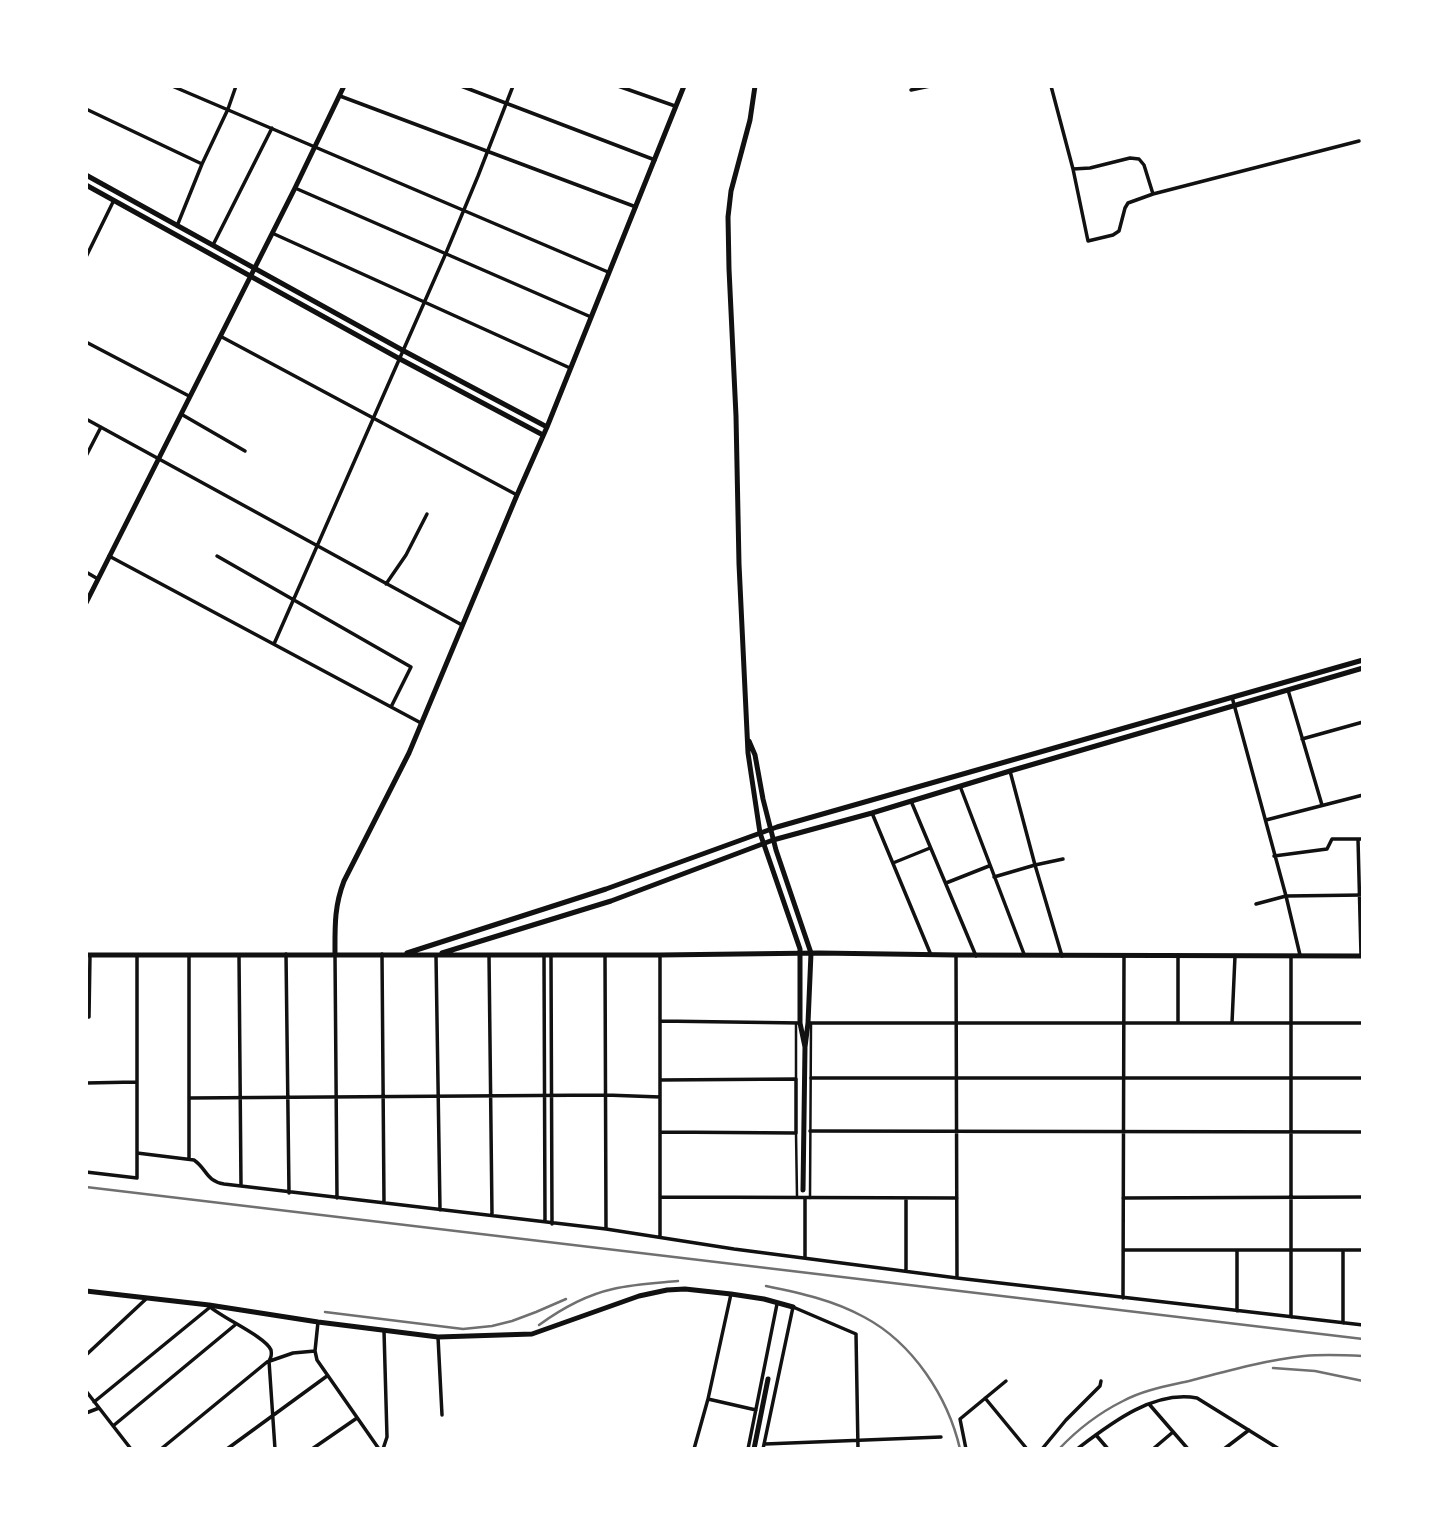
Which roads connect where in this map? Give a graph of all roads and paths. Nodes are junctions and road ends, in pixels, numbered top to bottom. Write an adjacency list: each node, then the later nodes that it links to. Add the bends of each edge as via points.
1 (172, 86): 16 (street)
2 (236, 86): 16 (street)
3 (344, 86): 12 (street)
4 (461, 86): 13 (street)
5 (513, 86): 13 (street)
6 (618, 86): 14 (street)
7 (684, 86): 14 (street)
8 (755, 86): 76 (street, via 728,217)
9 (930, 86): 11 (street)
10 (1051, 86): 23 (street)
11 (911, 90)
12 (340, 96): 19 (street); 20 (street)
13 (506, 103): 20 (street); 21 (street)
14 (676, 106): 21 (street)
15 (86, 109): 22 (street)
16 (228, 109): 17 (street); 22 (street)
17 (272, 128): 19 (street); 33 (street)
18 (1359, 141): 27 (street)
19 (315, 146): 26 (street); 30 (street)
20 (487, 151): 29 (street); 30 (street)
21 (654, 160): 29 (street)
22 (202, 164): 31 (street)
23 (1073, 169): 27 (street, via 1139,159); 27 (street, via 1088,240 1119,231 1128,203)
24 (86, 175): 31 (street)
25 (86, 185): 28 (street)
26 (295, 188): 32 (street); 34 (street)
27 (1153, 194)
28 (114, 200): 35 (street); 38 (street)
29 (636, 207): 37 (street)
30 (464, 210): 34 (street); 37 (street)
31 (177, 226): 33 (street)
32 (272, 233): 36 (street); 39 (street)
33 (212, 245): 36 (street)
34 (446, 253): 39 (street); 40 (street)
35 (86, 257)
36 (254, 268): 38 (street); 43 (street)
37 (609, 272): 40 (street)
38 (250, 275): 41 (street); 44 (street)
39 (425, 301): 43 (street); 45 (street)
40 (591, 317): 45 (street)
41 (220, 336): 46 (street); 49 (street)
42 (86, 342): 46 (street)
43 (404, 351): 44 (street); 51 (street)
44 (400, 359): 49 (street); 52 (street)
45 (571, 369): 51 (street)
46 (190, 397): 47 (street)
47 (181, 414): 53 (street); 55 (street)
48 (86, 419): 50 (street)
49 (373, 419): 56 (street); 58 (street)
50 (101, 427): 54 (street); 55 (street)
51 (547, 427): 52 (street)
52 (543, 435): 56 (street)
53 (245, 451)
54 (86, 457)
55 (158, 459): 58 (street); 59 (street)
56 (517, 495): 66 (street)
57 (427, 514): 63 (street)
58 (317, 547): 63 (street); 64 (street)
59 (109, 556): 62 (street); 67 (street)
60 (217, 556): 64 (street)
61 (86, 572): 62 (street)
62 (98, 579): 65 (street)
63 (386, 584): 66 (street)
64 (294, 600): 67 (street); 73 (street, via 411,667)
65 (86, 603)
66 (462, 625): 75 (street)
67 (274, 644): 73 (street)
68 (1363, 660): 71 (street)
69 (1363, 668): 70 (street)
70 (1288, 690): 72 (street); 77 (street)
71 (1232, 696): 72 (street); 85 (street)
72 (1234, 705): 78 (street); 84 (street)
73 (391, 707): 75 (street)
74 (1363, 722): 77 (street)
75 (421, 723): 103 (street, via 337,897)
76 (748, 738): 85 (street); 86 (street)
77 (1302, 739): 82 (street)
78 (1010, 771): 79 (street); 94 (street)
79 (960, 786): 81 (street); 95 (street)
80 (1363, 795): 82 (street)
81 (911, 801): 83 (street); 90 (street)
82 (1322, 806): 84 (street)
83 (872, 813): 88 (street); 93 (street)
84 (1266, 820): 91 (street)
85 (770, 829): 86 (street); 88 (street)
86 (760, 832): 89 (street); 110 (street, via 606,889)
87 (1361, 839): 91 (street, via 1332,839 1328,849); 98 (street)
88 (773, 840): 89 (street); 101 (street)
89 (763, 843): 105 (street); 111 (street, via 611,901)
90 (930, 848): 93 (street); 97 (street)
91 (1274, 856): 99 (street)
92 (1063, 859): 94 (street)
93 (893, 863): 116 (street)
94 (1035, 865): 96 (street); 122 (street)
95 (990, 866): 96 (street); 97 (street)
96 (994, 877): 121 (street)
97 (946, 883): 120 (street)
98 (1361, 895): 99 (street); 126 (street)
99 (1286, 896): 100 (street); 118 (street)
100 (1256, 904)
101 (811, 953): 105 (street); 116 (street); 130 (street)
102 (286, 954): 103 (street); 109 (street); 152 (street)
103 (335, 954): 104 (street); 153 (street)
104 (382, 954): 110 (street); 154 (street)
105 (800, 954): 115 (street); 129 (street)
106 (88, 955): 107 (street); 127 (street)
107 (137, 955): 108 (street); 145 (street)
108 (189, 955): 109 (street); 156 (street)
109 (239, 955): 157 (street)
110 (401, 955): 111 (street)
111 (436, 955): 112 (street); 147 (street)
112 (489, 955): 113 (street); 148 (street)
113 (547, 955): 114 (street); 149 (street); 150 (street)
114 (606, 955): 115 (street); 151 (street)
115 (660, 955): 128 (street)
116 (930, 955): 119 (street)
117 (1178, 955): 123 (street); 124 (street); 133 (street)
118 (1300, 955): 125 (street); 126 (street)
119 (956, 956): 120 (street); 131 (street)
120 (976, 956): 121 (street)
121 (1024, 956): 122 (street)
122 (1062, 956): 123 (street)
123 (1124, 956): 132 (street)
124 (1234, 956): 125 (street); 134 (street)
125 (1291, 956): 135 (street)
126 (1362, 956)
127 (87, 1017)
128 (660, 1021): 129 (street); 144 (street)
129 (798, 1023): 137 (street); 143 (street)
130 (810, 1023): 131 (street); 137 (street); 138 (street)
131 (957, 1023): 132 (street); 139 (street)
132 (1124, 1023): 133 (street); 140 (street)
133 (1178, 1023): 134 (street)
134 (1232, 1023): 135 (street)
135 (1290, 1023): 136 (street); 141 (street)
136 (1363, 1023)
137 (805, 1047): 169 (street)
138 (811, 1078): 139 (street); 158 (street)
139 (957, 1078): 140 (street); 159 (street)
140 (1122, 1078): 141 (street); 161 (street)
141 (1291, 1078): 142 (street); 162 (street)
142 (1363, 1078)
143 (796, 1079): 144 (street); 164 (street)
144 (660, 1080): 155 (street)
145 (137, 1082): 146 (street); 165 (street)
146 (86, 1083)
147 (438, 1096): 148 (street); 154 (street); 181 (street)
148 (491, 1096): 149 (street); 182 (street)
149 (545, 1096): 150 (street); 183 (street)
150 (551, 1096): 151 (street); 184 (street)
151 (606, 1096): 155 (street); 185 (street)
152 (288, 1097): 153 (street); 157 (street); 170 (street)
153 (336, 1097): 154 (street); 173 (street)
154 (383, 1097): 180 (street)
155 (660, 1097): 160 (street)
156 (189, 1098): 157 (street); 166 (street)
157 (240, 1098): 168 (street)
158 (810, 1131): 159 (street); 175 (street)
159 (957, 1131): 161 (street); 177 (street)
160 (660, 1132): 164 (street); 171 (street)
161 (1122, 1132): 162 (street); 178 (street)
162 (1291, 1132): 163 (street); 179 (street)
163 (1363, 1132)
164 (796, 1133): 174 (street)
165 (137, 1153): 166 (street); 167 (street, via 137,1178)
166 (190, 1158): 168 (street, via 214,1182)
167 (86, 1172)
168 (241, 1186): 170 (street)
169 (803, 1190)
170 (289, 1193): 173 (street)
171 (660, 1197): 174 (street); 186 (street)
172 (1363, 1197): 179 (street)
173 (337, 1198): 180 (street)
174 (797, 1198): 175 (street)
175 (807, 1198): 176 (street); 192 (street)
176 (906, 1198): 177 (street); 193 (street)
177 (957, 1198): 194 (street)
178 (1123, 1198): 179 (street); 187 (street)
179 (1291, 1199): 189 (street)
180 (384, 1203): 181 (street)
181 (440, 1210): 182 (street)
182 (492, 1215): 183 (street)
183 (545, 1222): 184 (street)
184 (552, 1224): 185 (street)
185 (606, 1229): 186 (street)
186 (660, 1237): 192 (street)
187 (1123, 1250): 188 (street); 198 (street)
188 (1237, 1250): 189 (street); 202 (street)
189 (1291, 1250): 190 (street); 203 (street)
190 (1343, 1250): 191 (street); 205 (street)
191 (1363, 1250)
192 (805, 1257): 193 (street)
193 (906, 1271): 194 (street)
194 (957, 1278): 198 (street)
195 (86, 1291): 197 (street)
196 (731, 1294): 199 (street); 209 (street, via 664,1290 532,1334); 219 (street)
197 (148, 1298): 200 (street); 211 (street)
198 (1123, 1298): 202 (street)
199 (778, 1302): 201 (street); 223 (street)
200 (209, 1306): 204 (street); 206 (street); 220 (street)
201 (793, 1307): 233 (street, via 856,1334); 234 (street)
202 (1237, 1311): 203 (street)
203 (1291, 1317): 205 (street)
204 (318, 1322): 208 (street); 210 (street)
205 (1343, 1323): 207 (street)
206 (235, 1324): 212 (street, via 267,1344 272,1353); 228 (street)
207 (1363, 1325)
208 (384, 1331): 209 (street); 240 (street, via 387,1437)
209 (438, 1337): 226 (street)
210 (315, 1351): 212 (street); 213 (street)
211 (86, 1355)
212 (269, 1361): 225 (street); 236 (street)
213 (328, 1376): 225 (street); 227 (street)
214 (768, 1380): 243 (street)
215 (1006, 1381): 218 (street)
216 (1101, 1381): 247 (street)
217 (86, 1391): 220 (street)
218 (985, 1398): 245 (street, via 960,1419); 246 (street)
219 (708, 1399): 223 (street); 241 (street)
220 (94, 1402): 222 (street)
221 (1149, 1404): 229 (street, via 1197,1398); 230 (street); 231 (street)
222 (99, 1408): 224 (street); 228 (street)
223 (756, 1410): 242 (street)
224 (86, 1413)
225 (273, 1415): 237 (street); 238 (street)
226 (442, 1415)
227 (357, 1418): 239 (street); 240 (street)
228 (113, 1426): 235 (street)
229 (1249, 1430): 252 (street); 253 (street)
230 (1173, 1432): 250 (street); 251 (street)
231 (1096, 1435): 248 (street); 249 (street)
232 (941, 1437): 233 (street)
233 (858, 1440): 234 (street); 244 (street)
234 (764, 1447)
235 (131, 1449)
236 (161, 1449)
237 (227, 1449)
238 (275, 1449)
239 (312, 1449)
240 (381, 1449)
241 (694, 1449)
242 (748, 1449)
243 (754, 1449)
244 (858, 1449)
245 (966, 1449)
246 (1027, 1449)
247 (1042, 1449)
248 (1077, 1449)
249 (1108, 1449)
250 (1153, 1449)
251 (1188, 1449)
252 (1224, 1449)
253 (1279, 1449)

